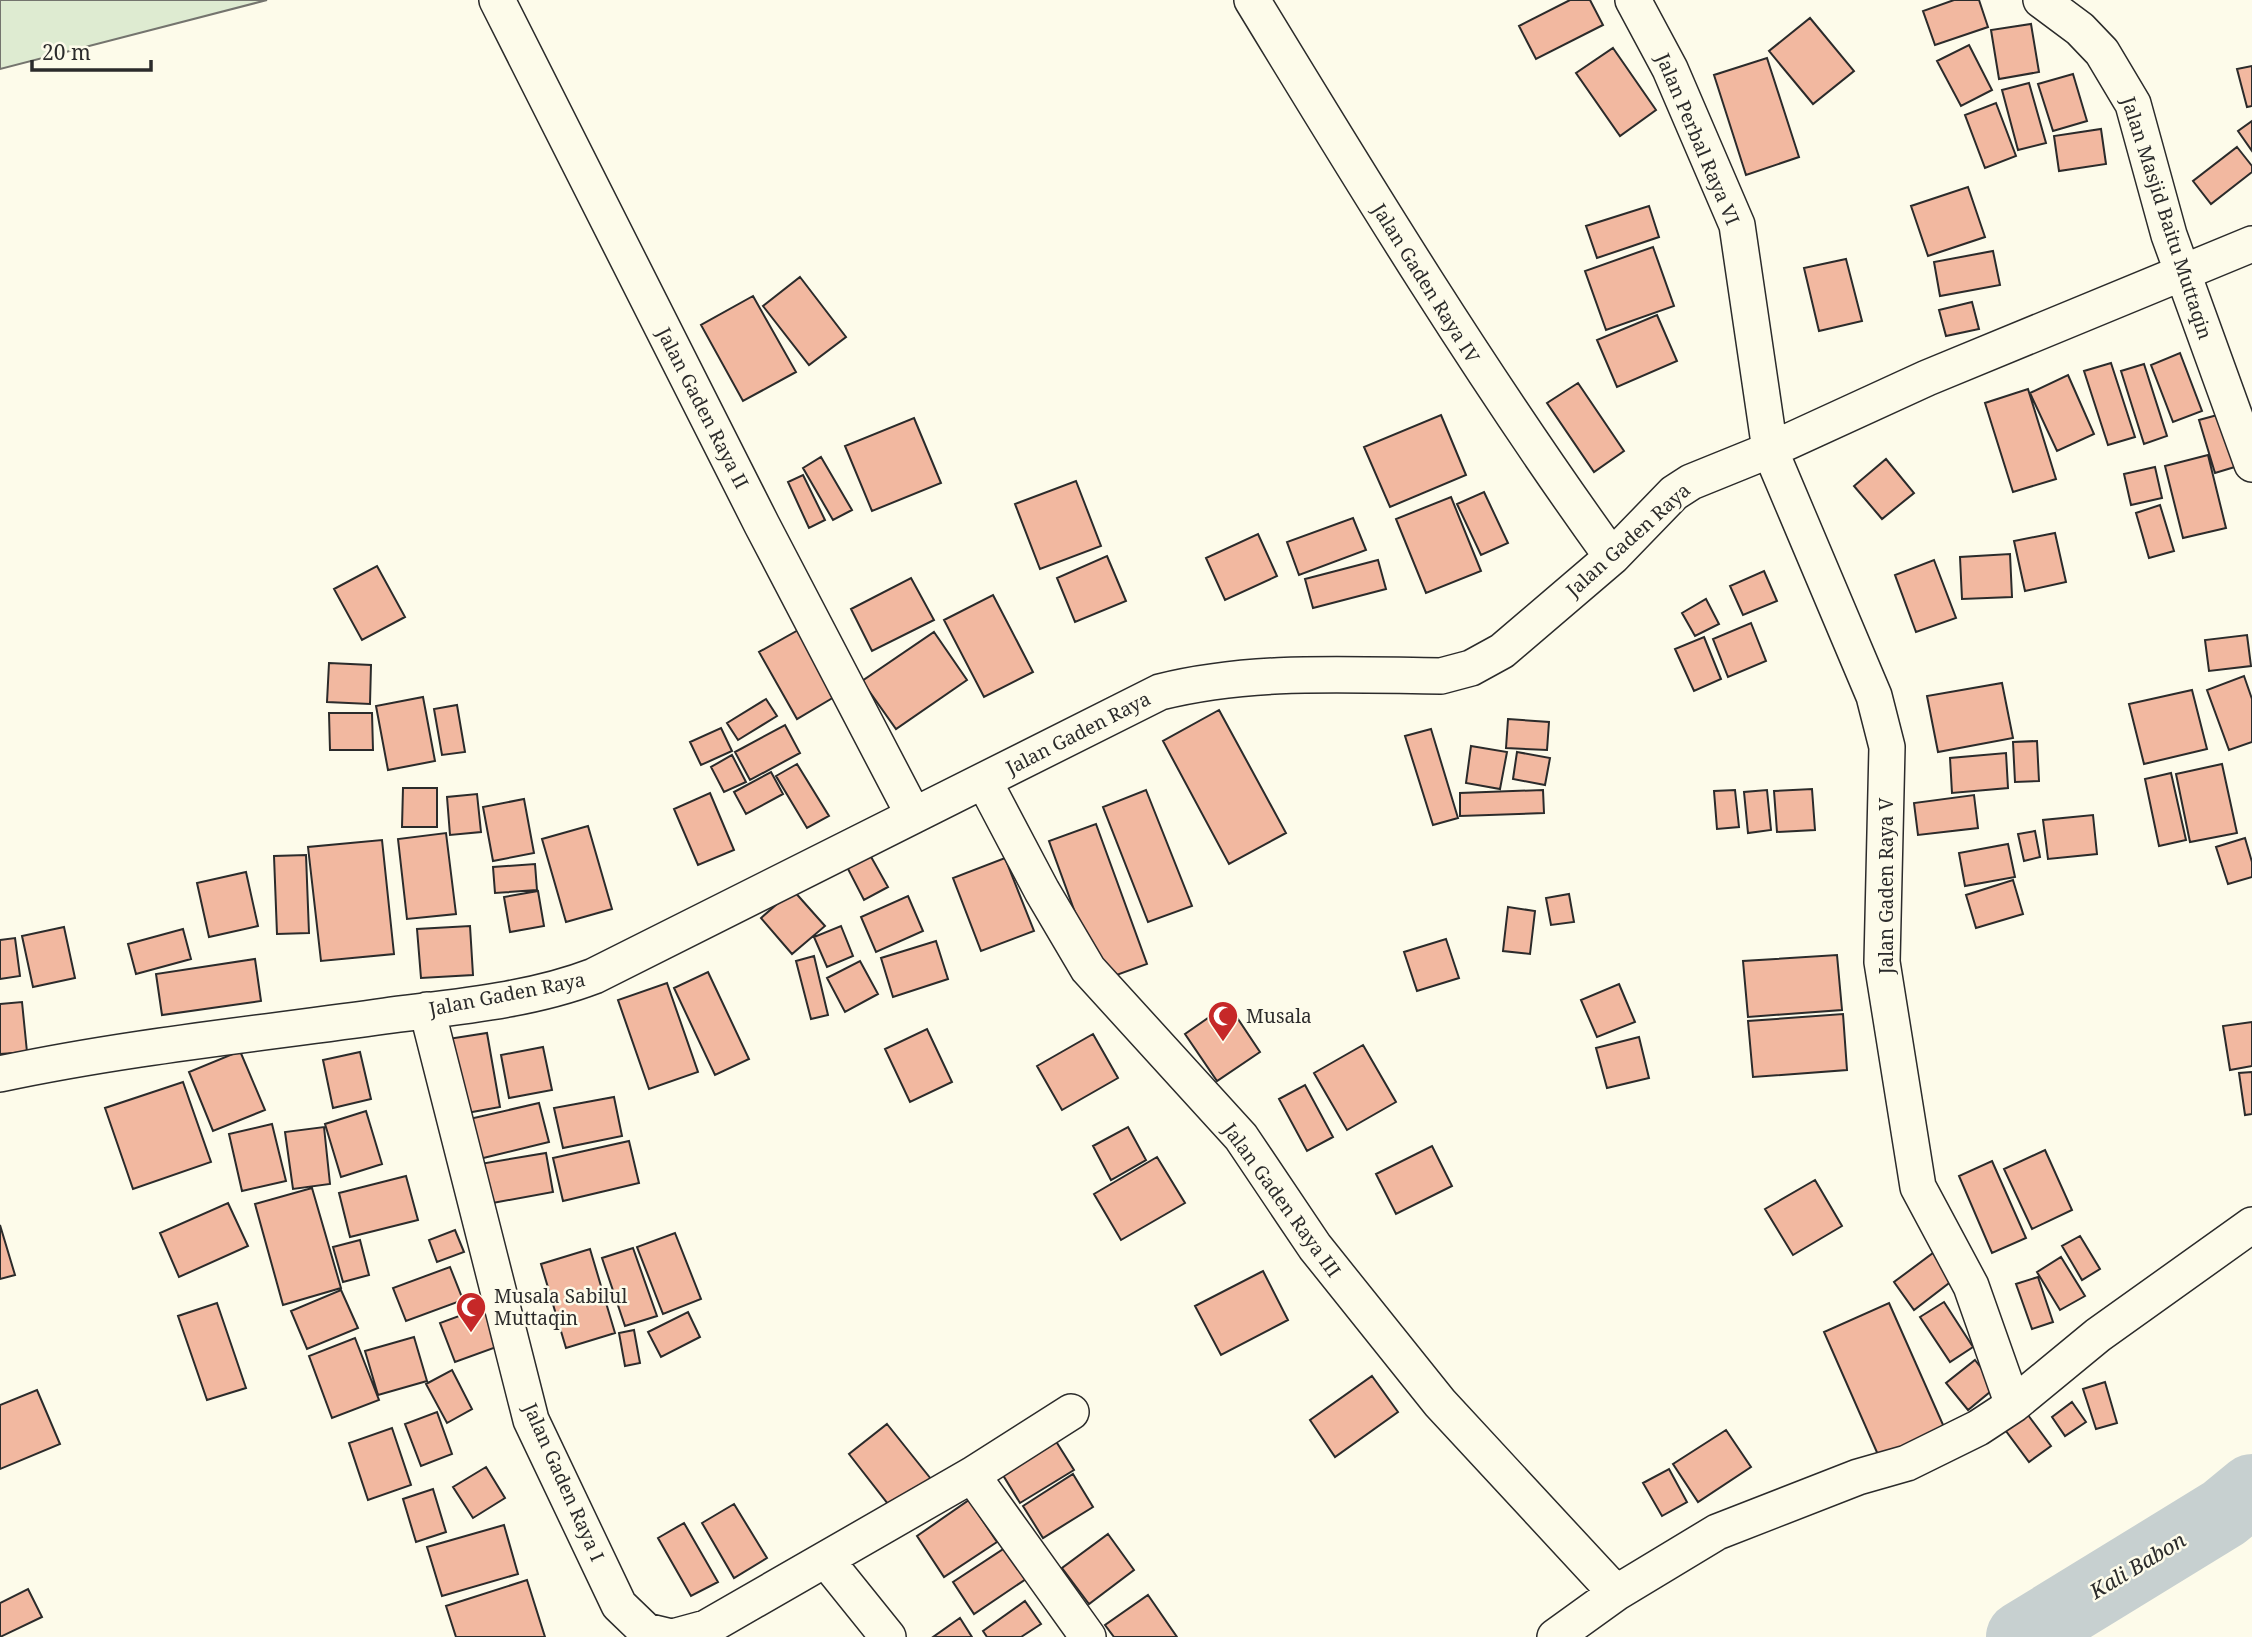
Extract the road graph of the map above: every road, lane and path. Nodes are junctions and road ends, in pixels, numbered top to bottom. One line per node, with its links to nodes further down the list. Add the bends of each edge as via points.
1 (496, 0): 11 (street, Jalan Gaden Raya II)
2 (1252, 0): 9 (street, Jalan Gaden Raya IV, via 1423,282 1525,437)
3 (1633, 0): 7 (street, Jalan Perbal Raya VI, via 1670,69 1737,225)
4 (2041, 0): 6 (street, Jalan Masjid Baitu Muttaqin, via 2102,52 2133,104)
5 (2252, 244): 6 (street, Jalan Gaden Raya)
6 (2181, 272): 7 (street, Jalan Gaden Raya, via 1927,378); 8 (street, Jalan Masjid Baitu Muttaqin)
7 (1770, 450): 9 (street, Jalan Gaden Raya, via 1701,477 1674,493); 15 (street, Jalan Gaden Raya V, via 1874,696 1887,747 1882,961 1917,1187 1971,1286)
8 (2252, 464)
9 (1612, 557): 10 (street, Jalan Gaden Raya, via 1502,650 1471,668 1441,676 1299,675 1196,683 1125,708)
10 (984, 781): 11 (street, Jalan Gaden Raya); 19 (street, Jalan Gaden Raya III, via 1087,969 1241,1137 1345,1286 1440,1403)
11 (913, 814): 12 (street, Jalan Gaden Raya, via 594,976 571,985)
12 (427, 1010): 13 (street, Jalan Gaden Raya, via 61,1061); 20 (street, Jalan Gaden Raya I, via 531,1420 619,1605 646,1631)
13 (0, 1074)
14 (2252, 1226): 15 (street, via 2098,1335)
15 (2013, 1405): 19 (street, via 1908,1463 1858,1477 1717,1532)
16 (1071, 1412): 17 (street, Jalan Gaden Raya I)
17 (972, 1475): 18 (street, Jalan Gaden Raya I); 22 (street)
18 (826, 1560): 20 (street, Jalan Gaden Raya I, via 706,1628); 21 (street)
19 (1616, 1593): 23 (street)
20 (672, 1637)
21 (888, 1637)
22 (1088, 1637)
23 (1555, 1637)

